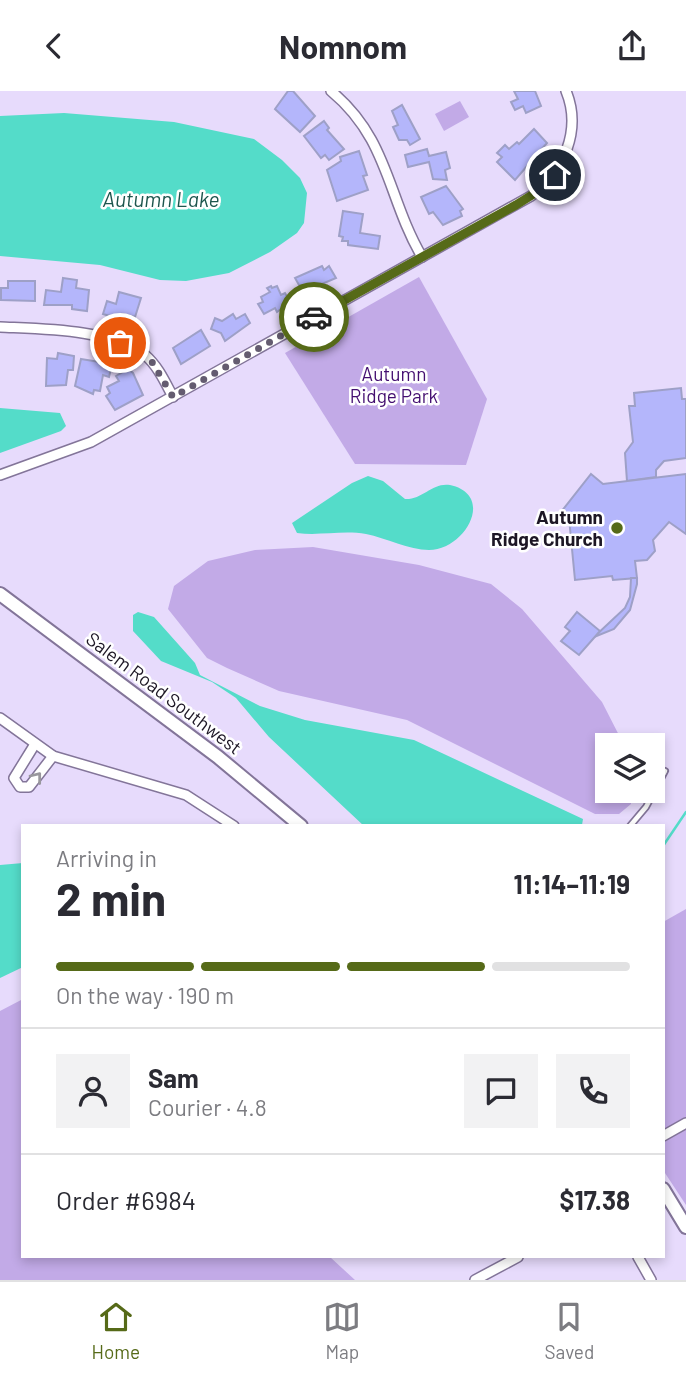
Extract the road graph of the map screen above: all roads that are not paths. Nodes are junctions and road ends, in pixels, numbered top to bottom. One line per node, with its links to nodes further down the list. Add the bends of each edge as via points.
1 (331, 91): 3 (street, via 374,140 401,216)
2 (566, 91): 3 (street, via 570,139 548,182)
3 (422, 257): 5 (street)
4 (0, 327): 5 (street, via 85,335 131,347 152,362)
5 (173, 397): 6 (street, via 75,450)
6 (0, 475)
7 (0, 594): 13 (main road, Salem Road Southwest, via 218,757)
8 (0, 718): 9 (street)
9 (35, 744): 10 (street); 10 (street, one-way to 10, via 13,778 20,787 29,787)
10 (53, 756): 12 (street, via 186,795)
11 (648, 803): 14 (lane)
12 (231, 824)
13 (299, 824)
14 (632, 824)
15 (686, 1123): 16 (street)
16 (665, 1135)
17 (665, 1192): 18 (main road)
18 (686, 1227)
19 (517, 1258): 21 (street)
20 (639, 1258): 22 (street)
21 (475, 1280)
22 (651, 1280)

